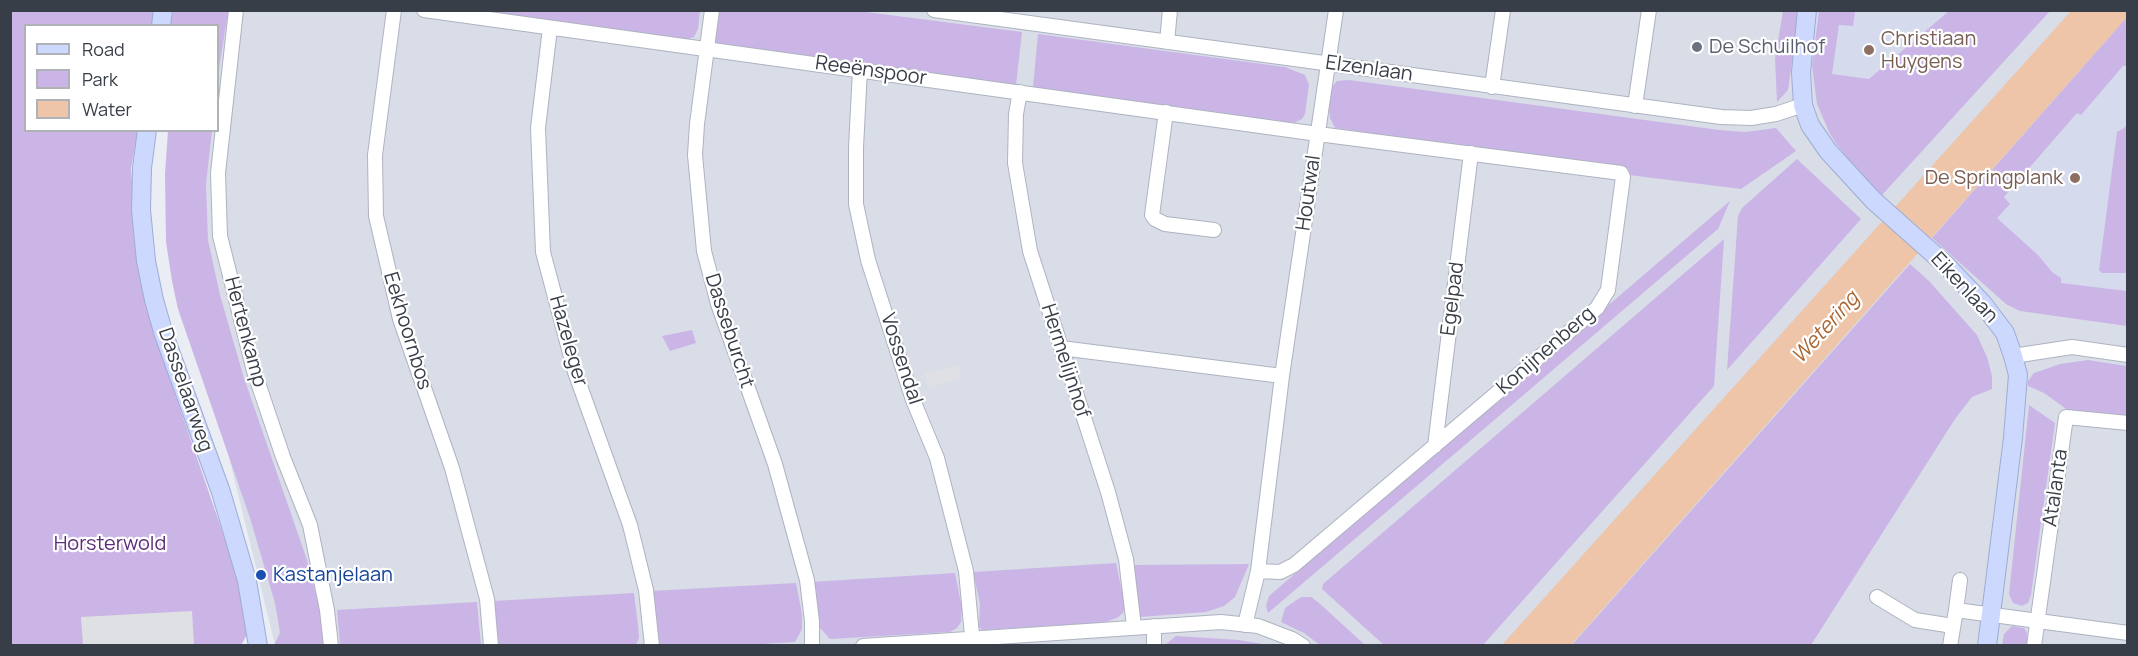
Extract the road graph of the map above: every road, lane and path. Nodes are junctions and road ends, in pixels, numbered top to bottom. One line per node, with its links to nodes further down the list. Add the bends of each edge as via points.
1 (236, 10): 45 (street, Hertenkamp, via 218,173 220,236 254,371 310,525)
2 (394, 10): 46 (street, Eekhoornbos, via 375,155 376,216 400,319 452,468 482,577)
3 (424, 10): 12 (street, Reeënspoor)
4 (712, 10): 14 (street, Dasseburcht)
5 (934, 10): 11 (street, Elzenlaan)
6 (1170, 10): 13 (street)
7 (1336, 10): 15 (street, Houtwal)
8 (1503, 10): 17 (street)
9 (1649, 10): 20 (street)
10 (1807, 10): 19 (street, Eikenlaan, via 1801,72)
11 (1024, 17): 13 (street, Elzenlaan)
12 (550, 28): 14 (street, Reeënspoor); 47 (street, Hazeleger, via 538,128 543,252 575,372 630,525 646,590)
13 (1167, 42): 15 (street, Elzenlaan)
14 (706, 50): 16 (street, Reeënspoor); 48 (street, Dasseburcht, via 696,155 704,251 718,304 781,485 807,580)
15 (1327, 63): 17 (street, Elzenlaan); 23 (street, Houtwal)
16 (860, 69): 18 (street, Reeënspoor); 43 (street, Vossendal, via 856,204 868,260 913,400 937,458 966,571)
17 (1492, 87): 20 (street, Elzenlaan)
18 (1020, 93): 21 (street, Reeënspoor); 26 (street, Hermelijnhof, via 1015,163 1030,251)
19 (1803, 105): 20 (street, Elzenlaan, via 1751,118); 28 (street, Eikenlaan, via 1810,125 1828,151 1873,200 1983,304 2005,333)
20 (1635, 106)
21 (1166, 112): 23 (street, Reeënspoor); 25 (street, via 1152,215 1165,224)
22 (147, 132): 44 (street, Dasselaarweg, via 141,210 154,300 221,492 247,580)
23 (1318, 134): 24 (street, Konijnenberg); 29 (street, Houtwal)
24 (1471, 153): 31 (street, Egelpad); 31 (street, Konijnenberg, via 1616,171 1623,177 1608,290 1597,308)
25 (1214, 230)
26 (1061, 348): 29 (street); 41 (street, Hermelijnhof, via 1126,560)
27 (2127, 355): 28 (street, via 2072,347)
28 (2013, 356): 36 (street, Eikenlaan, via 2018,375 2013,438)
29 (1282, 376): 32 (street, Houtwal)
30 (2127, 423): 37 (street, Atalanta, via 2066,417)
31 (1435, 446): 32 (street, Konijnenberg, via 1294,566 1280,572)
32 (1258, 571): 38 (street, Houtwal)
33 (1960, 580): 35 (street)
34 (1876, 597): 40 (street, via 1915,620)
35 (1956, 610): 36 (street); 40 (street)
36 (1990, 614): 37 (street); 53 (street, Eikenlaan)
37 (2037, 621): 42 (street); 54 (street, Atalanta)
38 (1245, 625): 39 (street, via 1221,622); 51 (street, via 1258,626)
39 (1154, 626): 41 (street); 50 (street)
40 (1953, 626): 52 (street)
41 (1134, 627): 43 (street)
42 (2127, 633)
43 (973, 642): 49 (street)
44 (258, 645)
45 (331, 645)
46 (490, 645)
47 (652, 645)
48 (812, 645)
49 (863, 645)
50 (1154, 645)
51 (1303, 645)
52 (1950, 645)
53 (1987, 645)
54 (2034, 645)

